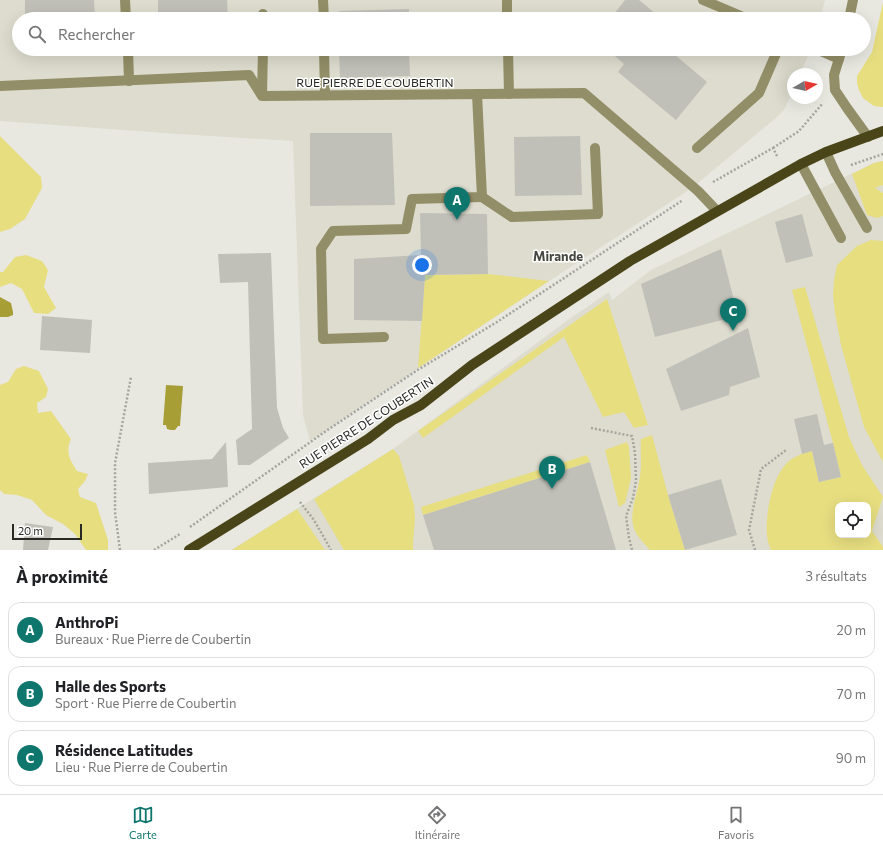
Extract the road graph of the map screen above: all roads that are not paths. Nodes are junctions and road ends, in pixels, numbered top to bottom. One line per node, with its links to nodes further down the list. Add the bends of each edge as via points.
1 (125, 0): 6 (street)
2 (324, 0): 7 (street)
3 (507, 0): 8 (street)
4 (703, 0): 9 (street)
5 (854, 0): 10 (street)
6 (126, 12)
7 (324, 12)
8 (507, 12)
9 (731, 12)
10 (851, 12)
11 (128, 56): 19 (street)
12 (263, 56): 24 (street)
13 (324, 56): 23 (street)
14 (508, 56): 22 (street)
15 (775, 56): 28 (street, via 759,93)
16 (832, 56): 18 (street)
17 (840, 56): 18 (street)
18 (839, 59): 26 (street, via 834,75 835,90)
19 (129, 81): 20 (street); 24 (street, via 249,75)
20 (0, 86)
21 (477, 94): 22 (street, RUE PIERRE DE COUBERTIN); 23 (street, RUE PIERRE DE COUBERTIN); 31 (street)
22 (509, 94): 32 (street, RUE PIERRE DE COUBERTIN, via 584,93 698,191)
23 (325, 95): 24 (street, RUE PIERRE DE COUBERTIN)
24 (262, 96)
25 (883, 131): 26 (main road, RUE PIERRE DE COUBERTIN)
26 (868, 137): 29 (main road, RUE PIERRE DE COUBERTIN)
27 (596, 148): 31 (street, via 598,214 512,217)
28 (697, 148)
29 (826, 152): 30 (main road, RUE PIERRE DE COUBERTIN); 33 (street)
30 (802, 164): 32 (main road, RUE PIERRE DE COUBERTIN); 34 (street)
31 (482, 197): 35 (street, via 412,199 406,229 333,231 321,249 323,338)
32 (717, 211): 36 (main road, RUE PIERRE DE COUBERTIN, via 630,261 472,365 421,405 393,420 368,439)
33 (867, 228)
34 (841, 238)
35 (384, 337)
36 (189, 550)

